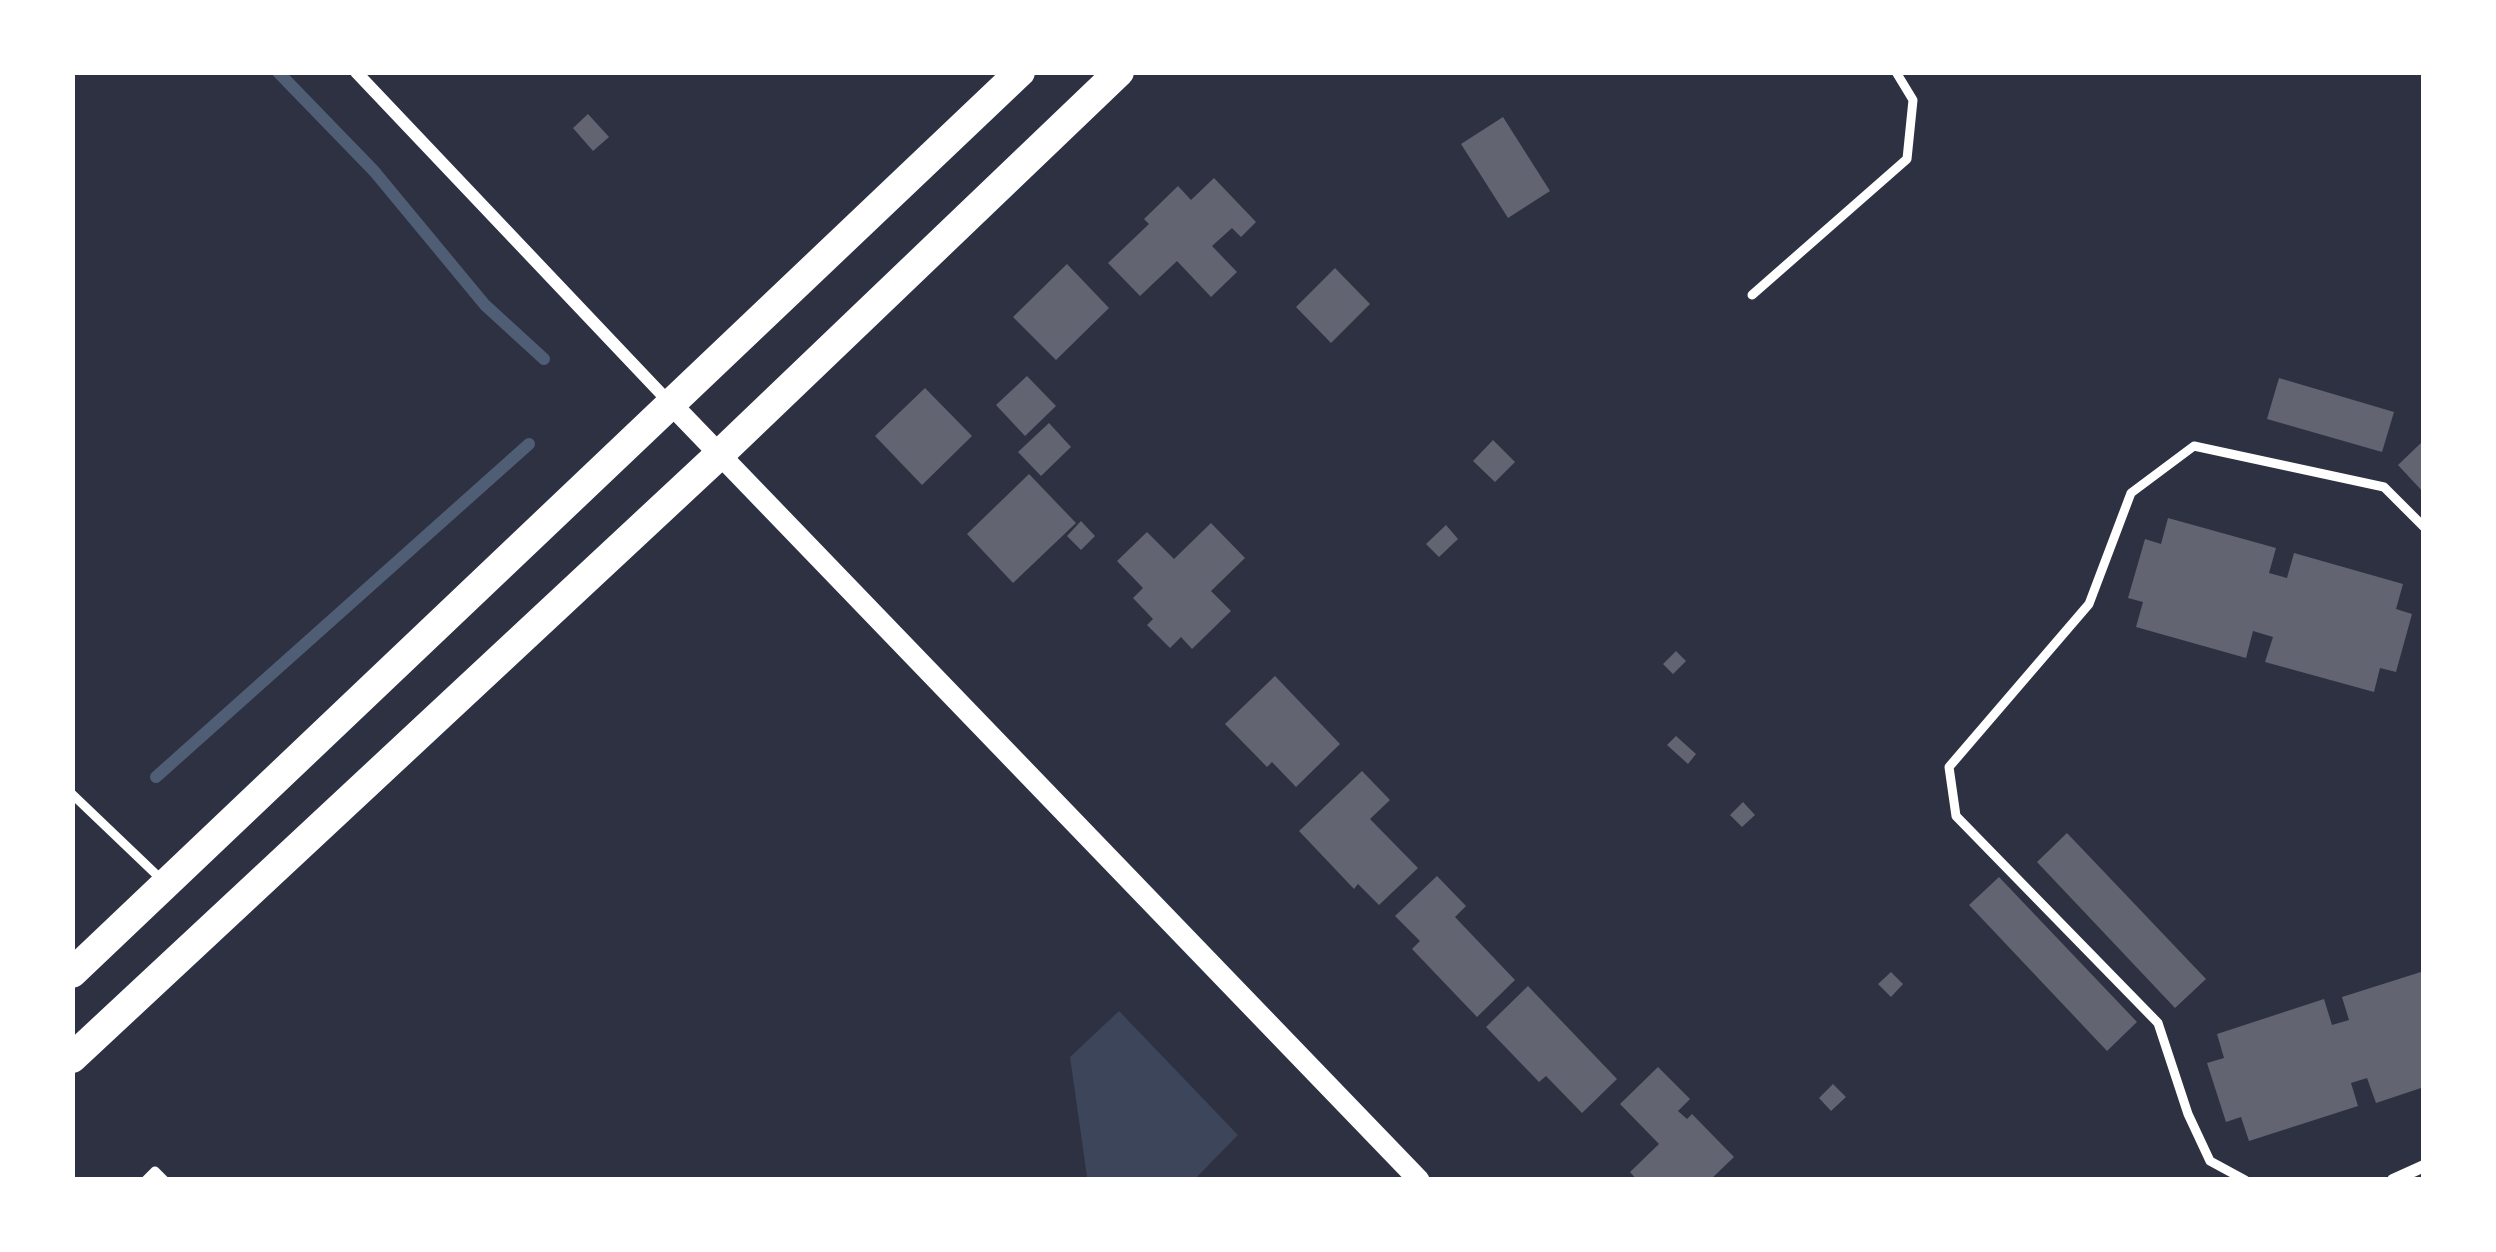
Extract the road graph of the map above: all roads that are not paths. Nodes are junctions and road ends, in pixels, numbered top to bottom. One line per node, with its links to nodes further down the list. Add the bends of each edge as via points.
1 (356, 72): 6 (street)
2 (1020, 72): 6 (main road)
3 (1119, 72): 7 (main road)
4 (1896, 72): 5 (lane, via 1913,100 1907,159)
5 (1752, 295)
6 (671, 404): 7 (street); 10 (main road)
7 (719, 454): 12 (main road); 16 (street)
8 (2424, 527): 17 (lane, via 2384,487 2194,446 2131,493 2089,604 1949,767 1956,815 2158,1023 2210,1161)
9 (72, 794): 10 (lane)
10 (165, 884): 11 (main road)
11 (72, 973)
12 (72, 1058)
13 (2424, 1166): 18 (street)
14 (146, 1180): 15 (lane, via 155,1171)
15 (164, 1180)
16 (1419, 1180)
17 (2245, 1180)
18 (2393, 1180)

